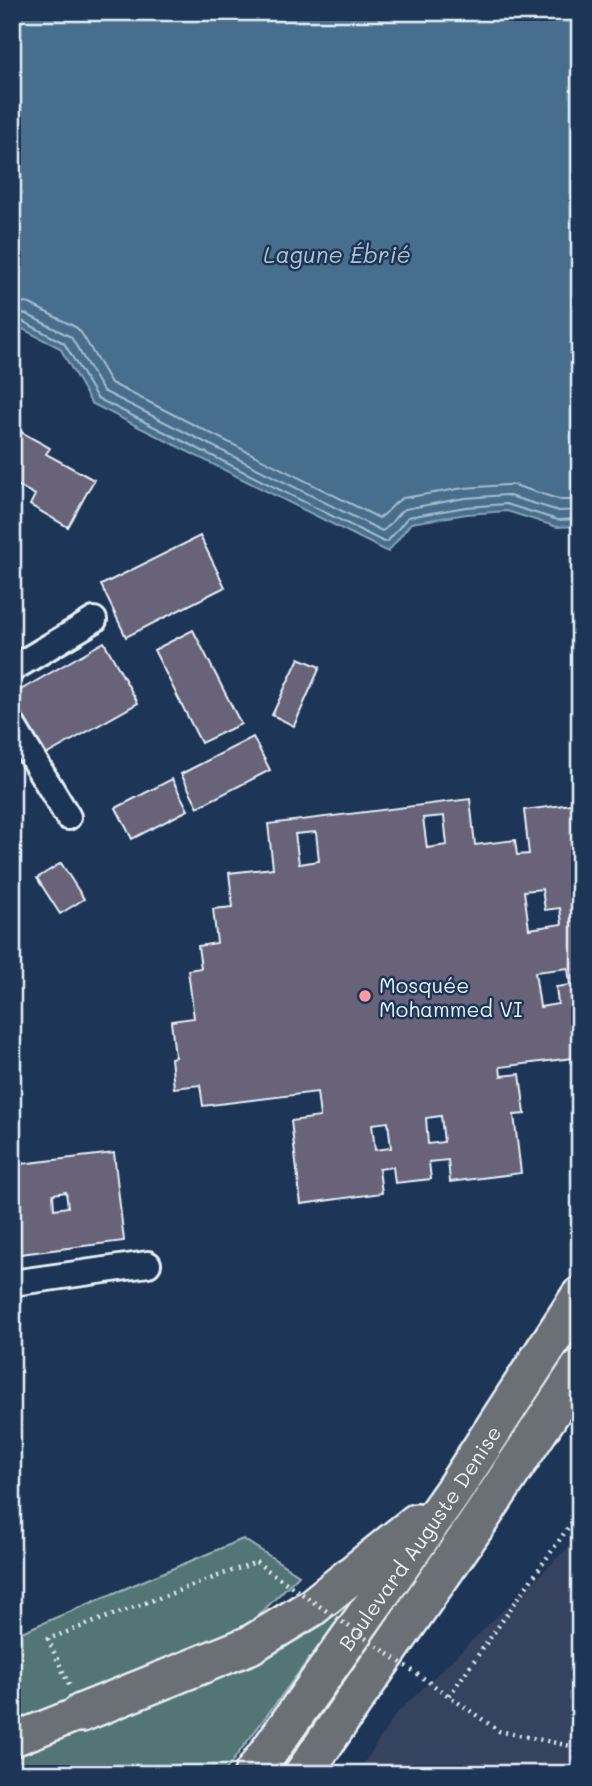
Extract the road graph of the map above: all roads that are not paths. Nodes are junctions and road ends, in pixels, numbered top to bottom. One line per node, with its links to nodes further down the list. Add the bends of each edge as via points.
1 (94, 620): 2 (lane)
2 (12, 669)
3 (12, 724): 4 (lane)
4 (68, 817)
5 (148, 1264): 6 (lane)
6 (12, 1283)
7 (580, 1296): 9 (highway, Boulevard Auguste Denise)
8 (580, 1368): 13 (highway, Boulevard Auguste Denise)
9 (452, 1493): 10 (highway, via 312,1608 250,1645); 12 (highway, Boulevard Auguste Denise)
10 (81, 1713): 11 (main road)
11 (12, 1740)
12 (253, 1774)
13 (303, 1774)

